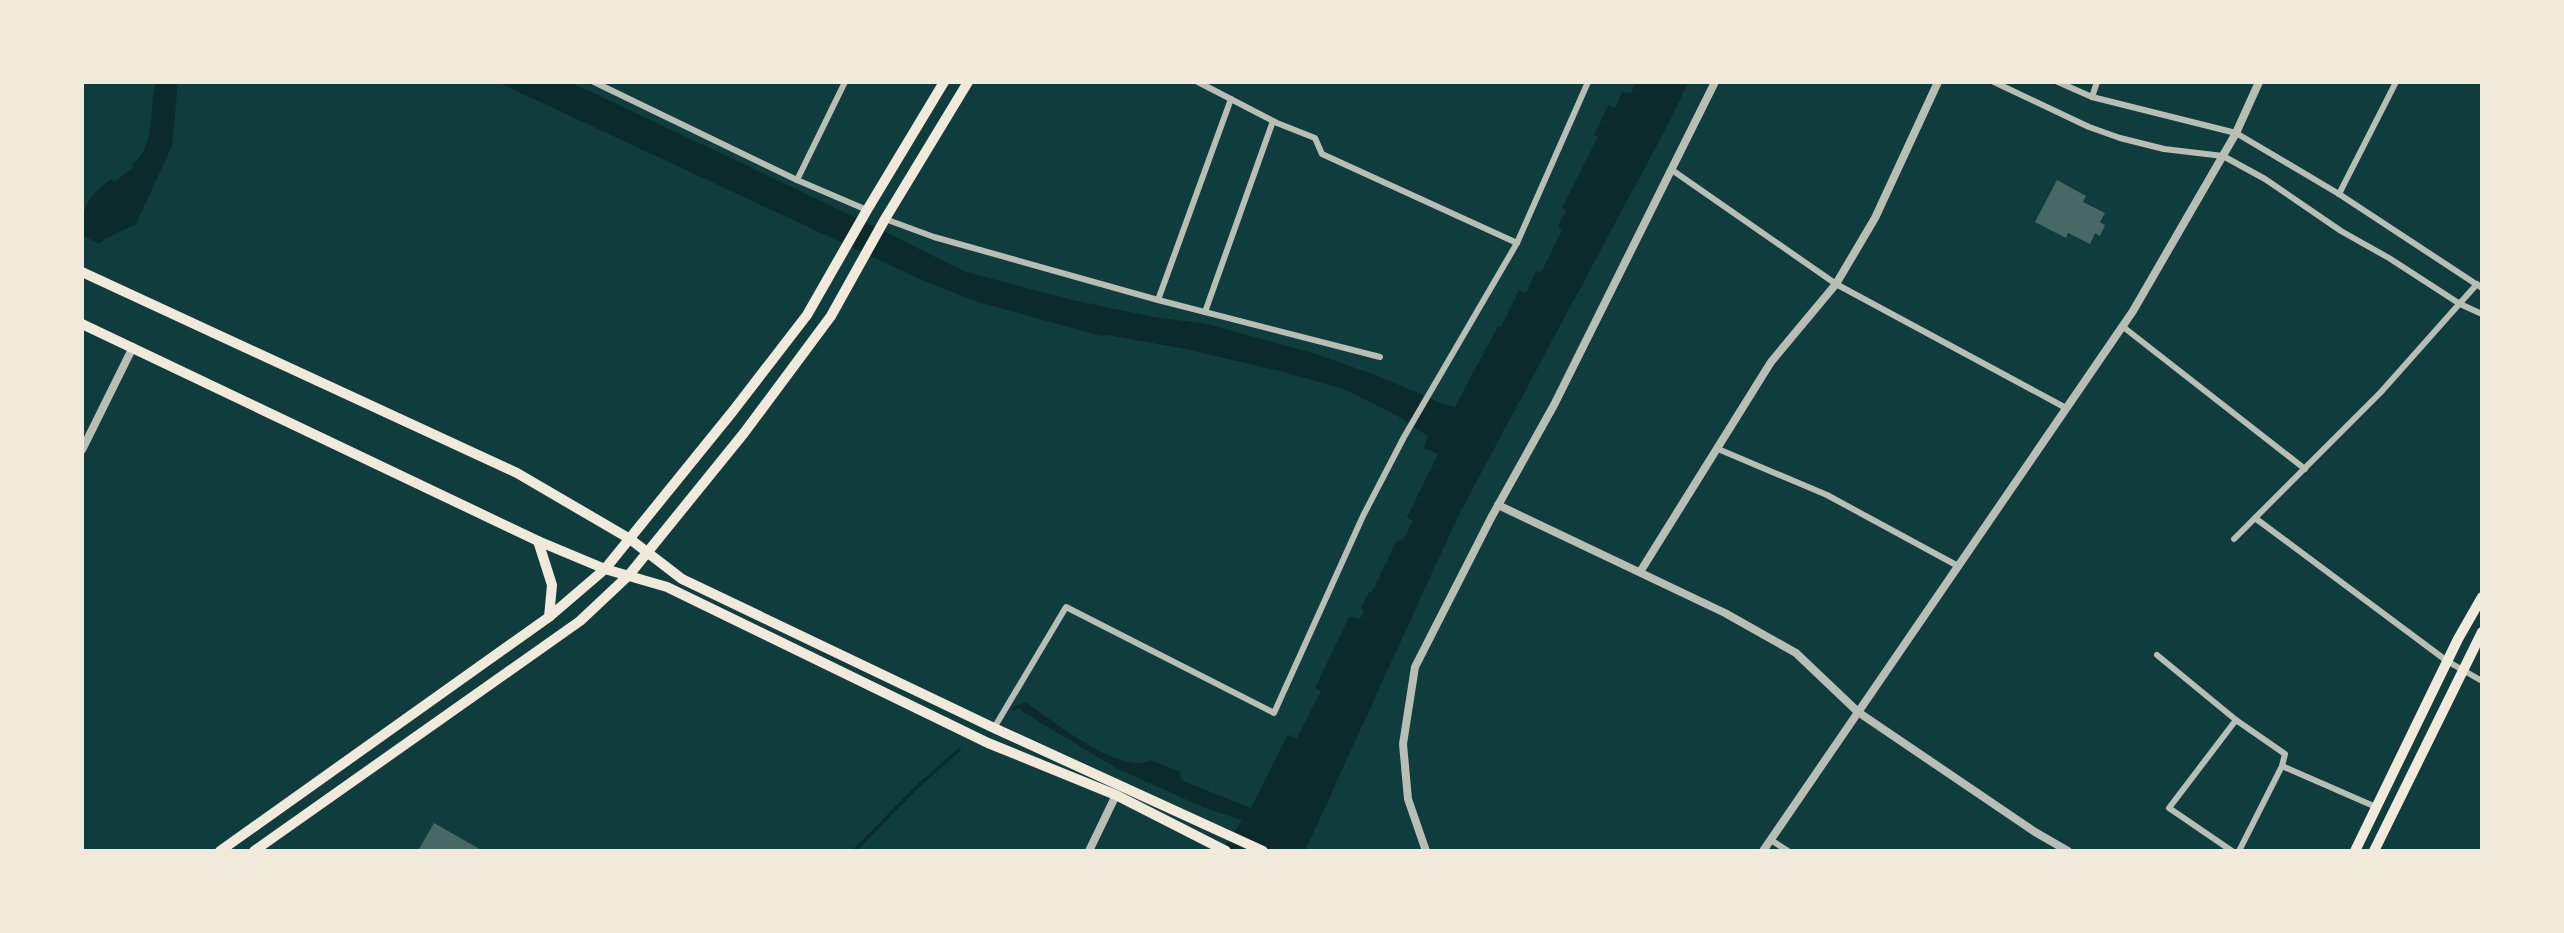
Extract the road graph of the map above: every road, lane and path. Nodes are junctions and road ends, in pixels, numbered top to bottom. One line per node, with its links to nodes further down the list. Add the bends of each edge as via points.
1 (594, 82): 20 (street)
2 (845, 82): 20 (street)
3 (944, 82): 22 (main road)
4 (968, 82): 23 (main road)
5 (1199, 82): 15 (street)
6 (1588, 82): 24 (street)
7 (1715, 82): 19 (street)
8 (1938, 82): 26 (street, via 1875,218)
9 (1994, 82): 18 (street, via 2120,138)
10 (2058, 82): 14 (street)
11 (2097, 82): 14 (street)
12 (2259, 82): 17 (street)
13 (2396, 82): 21 (street)
14 (2092, 97): 17 (street)
15 (1231, 99): 16 (street); 28 (street)
16 (1273, 121): 24 (street, via 1315,138 1322,154); 30 (street)
17 (2236, 133): 18 (street); 21 (street)
18 (2223, 156): 29 (street); 33 (street)
19 (1672, 170): 26 (street); 40 (street, via 1555,405)
20 (797, 180): 22 (street)
21 (2339, 194): 27 (street)
22 (864, 214): 42 (main road, via 807,315)
23 (883, 223): 28 (street); 45 (main road, via 831,316)
24 (1517, 243): 59 (street, via 1363,516 1273,713 1066,607)
25 (82, 272): 42 (main road, via 517,473)
26 (1836, 284): 36 (street); 37 (street, via 1771,362)
27 (2479, 286): 29 (street)
28 (1158, 300): 30 (street)
29 (2460, 304): 31 (street); 39 (street)
30 (1205, 312): 35 (street)
31 (2482, 314)
32 (82, 324): 34 (main road)
33 (2122, 326): 36 (street); 39 (street)
34 (132, 347): 38 (street); 44 (main road)
35 (1380, 357)
36 (2066, 408): 46 (street)
37 (1718, 449): 46 (street, via 1826,495); 48 (street)
38 (82, 450)
39 (2305, 469): 41 (street)
40 (1498, 505): 48 (street); 69 (street, via 1415,667 1403,744 1408,799)
41 (2255, 518): 43 (street); 54 (street)
42 (630, 539): 45 (main road); 47 (main road)
43 (2234, 539)
44 (538, 541): 47 (main road); 51 (main road, via 552,585)
45 (647, 553): 49 (main road); 59 (main road, via 682,579)
46 (1958, 566): 57 (street)
47 (606, 569): 49 (main road); 51 (main road)
48 (1640, 572): 57 (street, via 1725,612 1796,653)
49 (629, 575): 61 (main road, via 667,587 988,743); 65 (main road, via 580,621)
50 (2482, 597): 54 (main road)
51 (549, 617): 64 (main road)
52 (2482, 632): 55 (main road)
53 (2157, 655): 58 (street)
54 (2447, 661): 55 (street); 62 (main road)
55 (2462, 670): 56 (street); 76 (main road)
56 (2482, 681)
57 (1858, 712): 63 (street); 72 (street)
58 (2236, 720): 60 (street, via 2285,754); 73 (street, via 2169,808)
59 (994, 728): 68 (main road)
60 (2282, 766): 62 (street); 74 (street)
61 (1116, 795): 66 (street); 67 (main road)
62 (2376, 807): 75 (main road)
63 (1771, 840): 70 (street); 71 (street)
64 (220, 851)
65 (254, 851)
66 (1089, 851)
67 (1226, 851)
68 (1263, 851)
69 (1426, 851)
70 (1763, 851)
71 (1788, 851)
72 (2068, 851)
73 (2232, 851)
74 (2239, 851)
75 (2355, 851)
76 (2374, 851)

